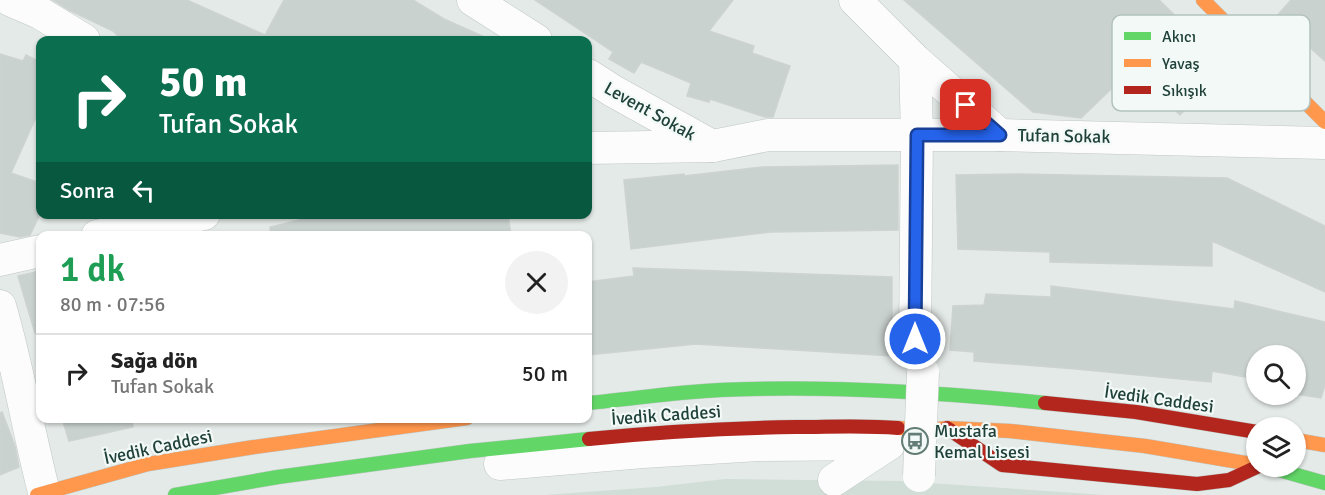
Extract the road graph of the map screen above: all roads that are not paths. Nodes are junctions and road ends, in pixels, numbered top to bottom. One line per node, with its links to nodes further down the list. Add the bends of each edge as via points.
1 (10, 0): 6 (street)
2 (473, 0): 7 (street)
3 (855, 0): 8 (street)
4 (1203, 0): 5 (main road)
5 (1218, 15)
6 (77, 36)
7 (530, 36)
8 (915, 60): 12 (street); 13 (street)
9 (592, 78): 15 (street, Levent Sokak)
10 (1310, 107): 11 (main road)
11 (1325, 122)
12 (917, 135): 13 (street, Tufan Sokak); 15 (street, Tufan Sokak, via 768,135); 22 (street)
13 (1000, 135): 14 (street, Tufan Sokak)
14 (1325, 143)
15 (713, 146): 16 (street, Tufan Sokak)
16 (592, 148)
17 (180, 219): 18 (street)
18 (121, 231)
19 (36, 252): 20 (street)
20 (0, 260)
21 (0, 306): 36 (street)
22 (915, 339)
23 (923, 372): 32 (street, bridge)
24 (592, 403): 27 (main road, İvedik Caddesi, via 718,390 913,392 1136,412)
25 (430, 423): 36 (main road, İvedik Caddesi, via 148,464)
26 (947, 428): 30 (main road, İvedik Caddesi, via 1145,446); 31 (main road, İvedik Caddesi, via 1002,465 1197,484 1221,483); 37 (main road, İvedik Caddesi, via 871,426 658,432 312,472)
27 (1246, 430)
28 (1306, 442): 29 (main road)
29 (1325, 445)
30 (1246, 464)
31 (1246, 473)
32 (919, 476)
33 (1304, 477): 35 (main road)
34 (834, 480): 38 (street, via 889,444 759,445 494,464)
35 (1325, 483)
36 (40, 494)
37 (175, 495)
38 (262, 495)

